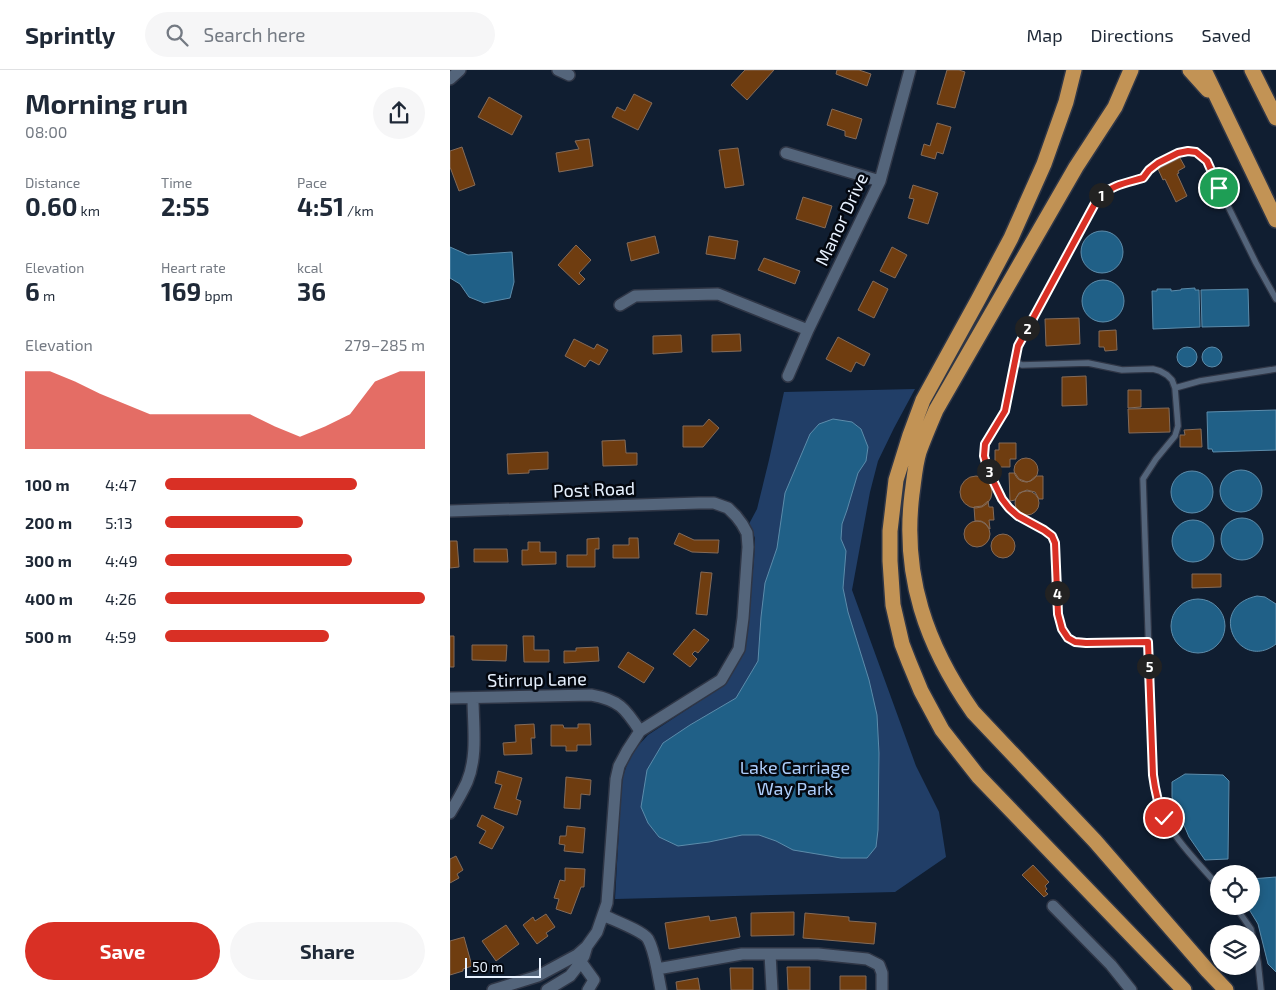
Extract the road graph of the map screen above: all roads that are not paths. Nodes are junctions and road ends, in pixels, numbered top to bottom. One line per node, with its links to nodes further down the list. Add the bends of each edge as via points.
1 (460, 70): 10 (street)
2 (558, 70): 9 (street)
3 (910, 70): 14 (street, Manor Drive)
4 (1074, 70): 45 (highway, via 1044,164 1011,238 923,400 910,435 896,480 890,531 893,605 908,662 942,730 978,776)
5 (1131, 70): 46 (highway, via 1115,108 1076,167 936,410 919,453 914,483 909,528 911,563 920,606 932,640 942,663 973,712 1095,841)
6 (1190, 70): 11 (highway)
7 (1204, 70): 11 (highway)
8 (1252, 70): 12 (highway)
9 (569, 75)
10 (450, 79)
11 (1220, 102): 15 (highway)
12 (1276, 118)
13 (786, 153): 14 (street)
14 (880, 181): 18 (street, Manor Drive)
15 (1276, 220)
16 (1276, 300): 19 (lane, via 1207,161 1196,152 1178,153 1158,163 1143,178 1120,184 1099,196 1018,346)
17 (620, 305): 18 (street, via 635,296 718,294)
18 (808, 330): 21 (street, Manor Drive)
19 (1014, 362): 22 (lane, via 1022,365 1088,364 1122,370 1152,369 1167,375); 24 (lane, via 1005,411 985,444 984,456 1009,508 1052,536 1062,629 1075,642)
20 (1276, 369): 22 (lane)
21 (788, 376)
22 (1175, 388): 24 (lane, via 1178,426 1175,436 1143,479)
23 (450, 511): 27 (street, Post Road, via 699,502 728,508 736,516 747,533 748,547 739,649 721,680)
24 (1148, 642): 29 (lane, via 1153,775 1158,804 1177,838)
25 (450, 698): 26 (street, Stirrup Lane)
26 (473, 698): 27 (street, Stirrup Lane, via 591,695 620,705); 28 (street, via 472,765 468,781)
27 (640, 732): 31 (street, via 627,751 616,778 607,903)
28 (450, 813)
29 (1210, 876)
30 (1053, 906): 44 (street)
31 (603, 915): 33 (street); 36 (street, via 647,937)
32 (1241, 915): 47 (lane, via 1250,929)
33 (587, 946): 35 (street); 37 (street, via 538,976)
34 (770, 954): 36 (street, via 742,954); 42 (street); 43 (street, via 867,959 879,965)
35 (580, 962): 39 (street, via 570,976); 40 (street, via 594,980)
36 (657, 969): 41 (street)
37 (506, 988): 38 (street)
38 (493, 990)
39 (547, 990)
40 (588, 990)
41 (660, 990)
42 (772, 990)
43 (882, 990)
44 (1131, 990)
45 (1184, 990)
46 (1226, 990)
47 (1260, 990)

